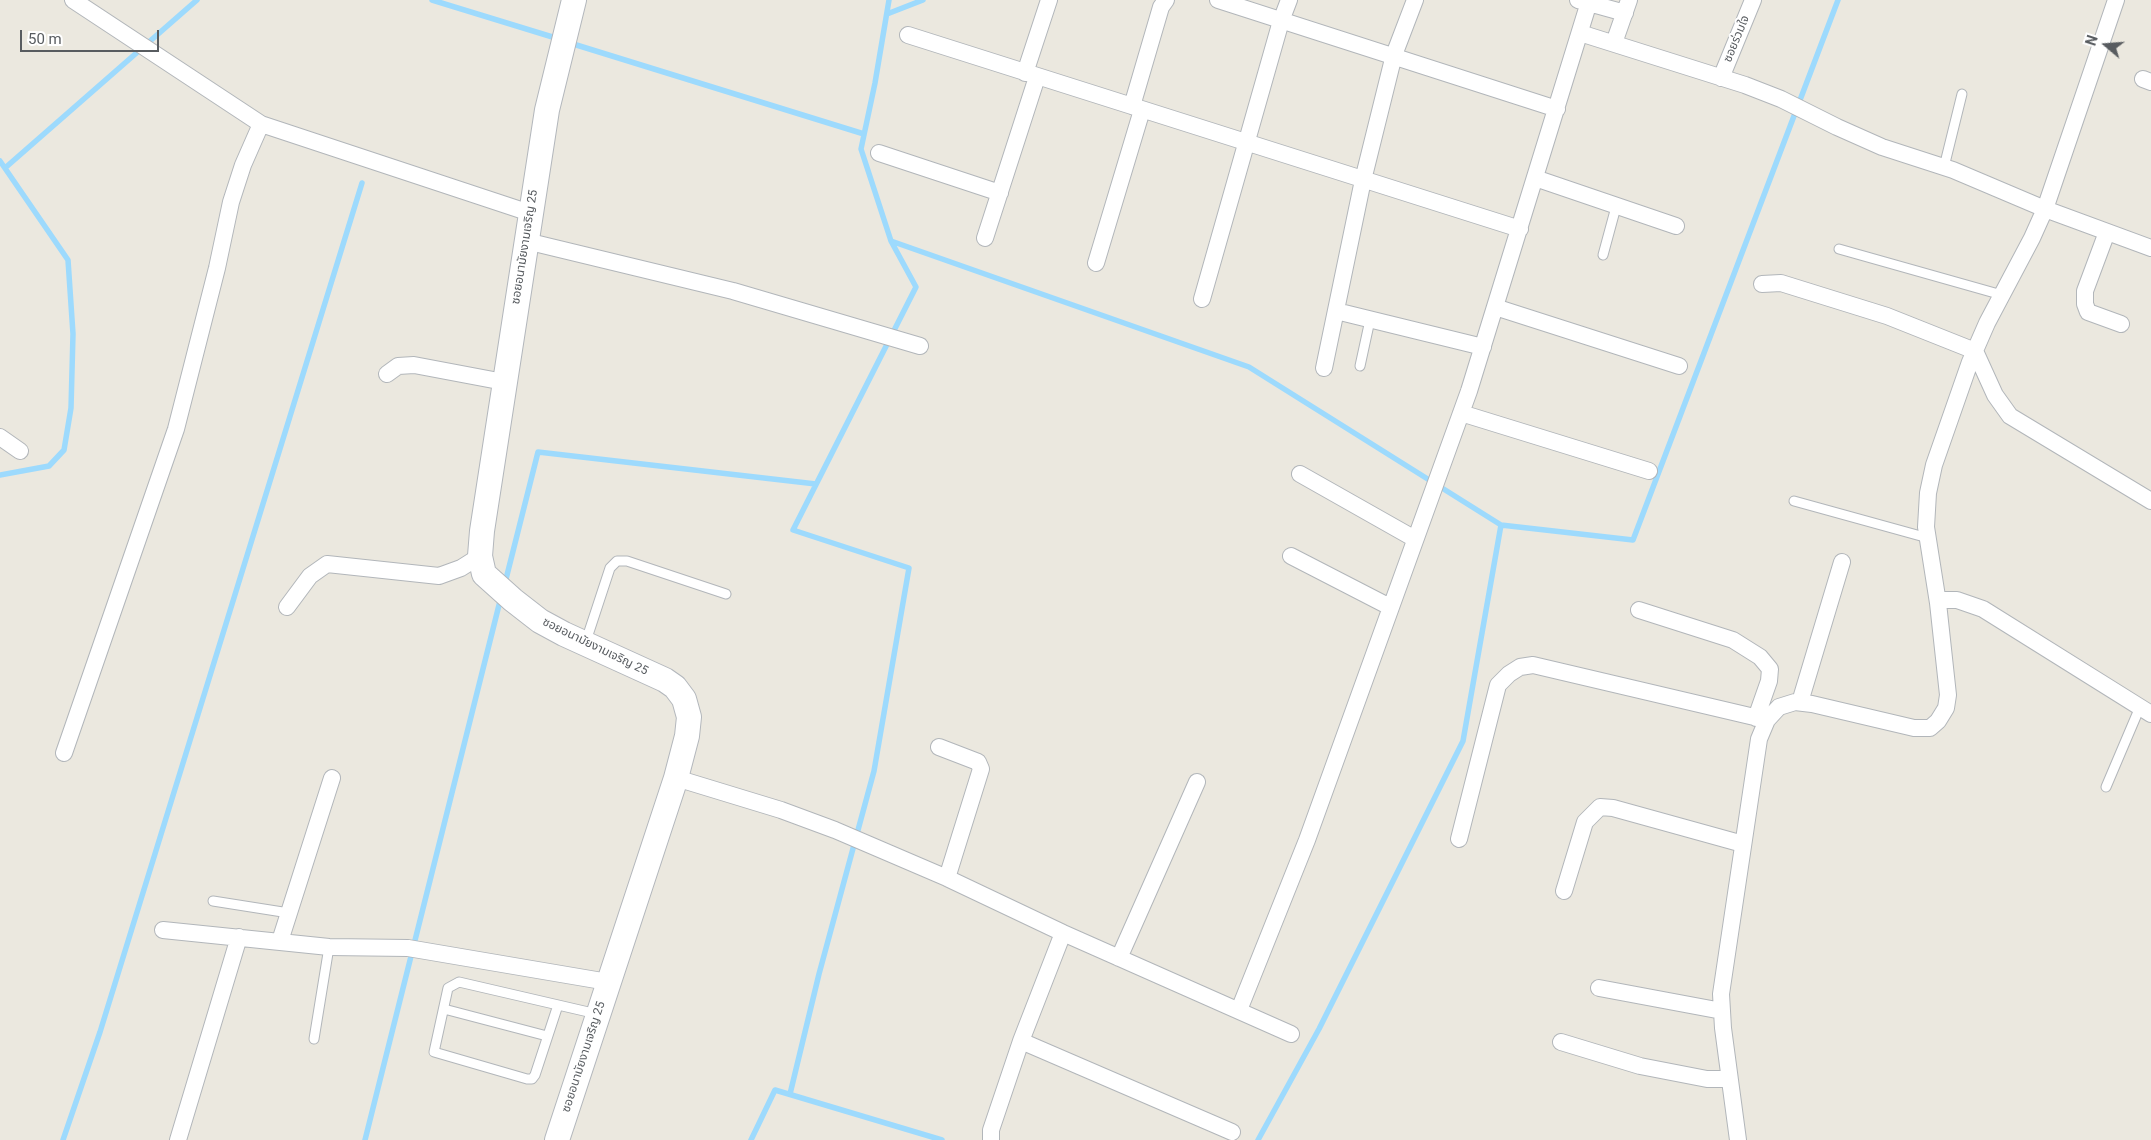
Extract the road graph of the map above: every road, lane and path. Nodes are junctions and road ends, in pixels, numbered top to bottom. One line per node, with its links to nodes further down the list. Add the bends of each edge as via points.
1 (74, 0): 22 (street)
2 (574, 0): 31 (street, ซอยอนามัยงามเจริญ 25, via 547,110)
3 (1049, 0): 17 (street)
4 (1166, 0): 20 (street, via 1161,7)
5 (1218, 0): 12 (street)
6 (1289, 0): 12 (street)
7 (1415, 0): 16 (street)
8 (1753, 0): 18 (street, ซอยร่วมใจ)
9 (2116, 0): 30 (street)
10 (1584, 1): 11 (street); 13 (street)
11 (1627, 6): 15 (street)
12 (1281, 21): 16 (street); 23 (street)
13 (1580, 33): 15 (street); 21 (street)
14 (908, 35): 17 (street)
15 (1614, 43): 18 (street)
16 (1394, 55): 21 (street); 27 (street)
17 (1031, 75): 20 (street); 28 (street)
18 (1721, 78): 25 (street, via 1782,99 1882,147)
19 (1962, 94): 25 (lane)
20 (1137, 108): 23 (street); 40 (street)
21 (1557, 108): 26 (street)
22 (262, 124): 31 (street); 78 (street, via 243,165 231,202 176,429)
23 (1247, 143): 27 (street); 43 (street)
24 (879, 153): 28 (street)
25 (1944, 167): 30 (street)
26 (1535, 178): 29 (street); 33 (street)
27 (1363, 180): 33 (street); 45 (street)
28 (1000, 193): 35 (street)
29 (1616, 207): 32 (street); 39 (lane)
30 (2045, 209): 34 (street); 42 (street)
31 (530, 212): 36 (street, ซอยอนามัยงามเจริญ 25)
32 (1676, 226)
33 (1520, 229): 44 (street)
34 (2107, 232): 37 (street); 47 (street, via 2084,291 2085,304 2088,312)
35 (985, 238)
36 (526, 241): 48 (street, via 733,291); 55 (street, ซอยอนามัยงามเจริญ 25)
37 (2151, 248)
38 (1839, 249): 42 (lane)
39 (1603, 255)
40 (1096, 263)
41 (1762, 284): 50 (street, via 1781,283 1887,316)
42 (2002, 295): 50 (street)
43 (1202, 299)
44 (1495, 307): 49 (street); 52 (street)
45 (1336, 311): 46 (street); 53 (street)
46 (1370, 320): 49 (street); 51 (lane)
47 (2121, 324)
48 (920, 346)
49 (1483, 347): 56 (street)
50 (1975, 351): 61 (street, via 1995,395 2010,416); 63 (street, via 1938,452 1928,493)
51 (1360, 366)
52 (1678, 366)
53 (1324, 368)
54 (387, 374): 55 (street, via 398,366 414,365)
55 (504, 382): 65 (street, ซอยอนามัยงามเจริญ 25)
56 (1461, 413): 59 (street); 64 (street)
57 (0, 437): 58 (street)
58 (20, 451)
59 (1649, 471)
60 (1300, 474): 64 (street)
61 (2151, 500)
62 (1794, 501): 63 (lane)
63 (1928, 538): 69 (street)
64 (1415, 539): 71 (street)
65 (480, 556): 70 (street, via 462,568 438,576 327,564 310,576); 73 (street, ซอยอนามัยงามเจริญ 25, via 484,574 513,600 540,621)
66 (1291, 556): 71 (street)
67 (1842, 562): 74 (street)
68 (726, 594): 73 (lane, via 626,561 617,562 610,568)
69 (1938, 602): 74 (street, via 1948,695 1946,708 1930,728 1914,728); 75 (street, via 1957,600 1983,609)
70 (287, 607)
71 (1390, 607): 99 (street, via 1306,840)
72 (1639, 610): 76 (street, via 1733,640 1760,657 1770,669)
73 (585, 644): 80 (street, ซอยอนามัยงามเจริญ 25, via 665,680 684,699 688,717 687,736)
74 (1800, 702): 76 (street, via 1779,706)
75 (2145, 710): 82 (lane)
76 (1762, 719): 83 (street, via 1533,665 1520,667 1498,685); 84 (street)
77 (939, 747): 85 (street, via 978,762 981,769)
78 (64, 753)
79 (332, 778): 88 (street)
80 (676, 778): 85 (street, via 781,810); 95 (street, ซอยอนามัยงามเจริญ 25)
81 (1197, 782): 94 (street)
82 (2106, 787)
83 (1459, 839)
84 (1743, 844): 86 (street, via 1600,807 1585,822); 100 (street, via 1724,966)
85 (947, 878): 90 (street)
86 (1564, 891)
87 (213, 902): 88 (lane)
88 (289, 913): 92 (street)
89 (163, 930): 91 (street)
90 (1063, 933): 94 (street); 105 (street)
91 (238, 937): 92 (street); 109 (street)
92 (280, 941): 93 (street)
93 (329, 947): 95 (street, via 408,948); 104 (lane)
94 (1120, 958): 99 (street)
95 (608, 982): 101 (street, ซอยอนามัยงามเจริญ 25)
96 (1599, 988): 100 (street)
97 (558, 1005): 98 (lane, via 459,982 448,988); 101 (lane); 103 (lane)
98 (444, 1009): 103 (lane); 103 (lane, via 434,1052 527,1079 535,1074)
99 (1239, 1010): 102 (street)
100 (1722, 1011): 107 (street)
101 (597, 1014): 110 (street, ซอยอนามัยงามเจริญ 25)
102 (1291, 1034)
103 (547, 1036)
104 (314, 1039)
105 (1021, 1041): 108 (street); 111 (street, via 991,1130)
106 (1560, 1042): 107 (street, via 1640,1066 1707,1079)
107 (1729, 1079): 112 (street)
108 (1232, 1132)
109 (178, 1140)
110 (557, 1140)
111 (991, 1140)
112 (1738, 1140)

